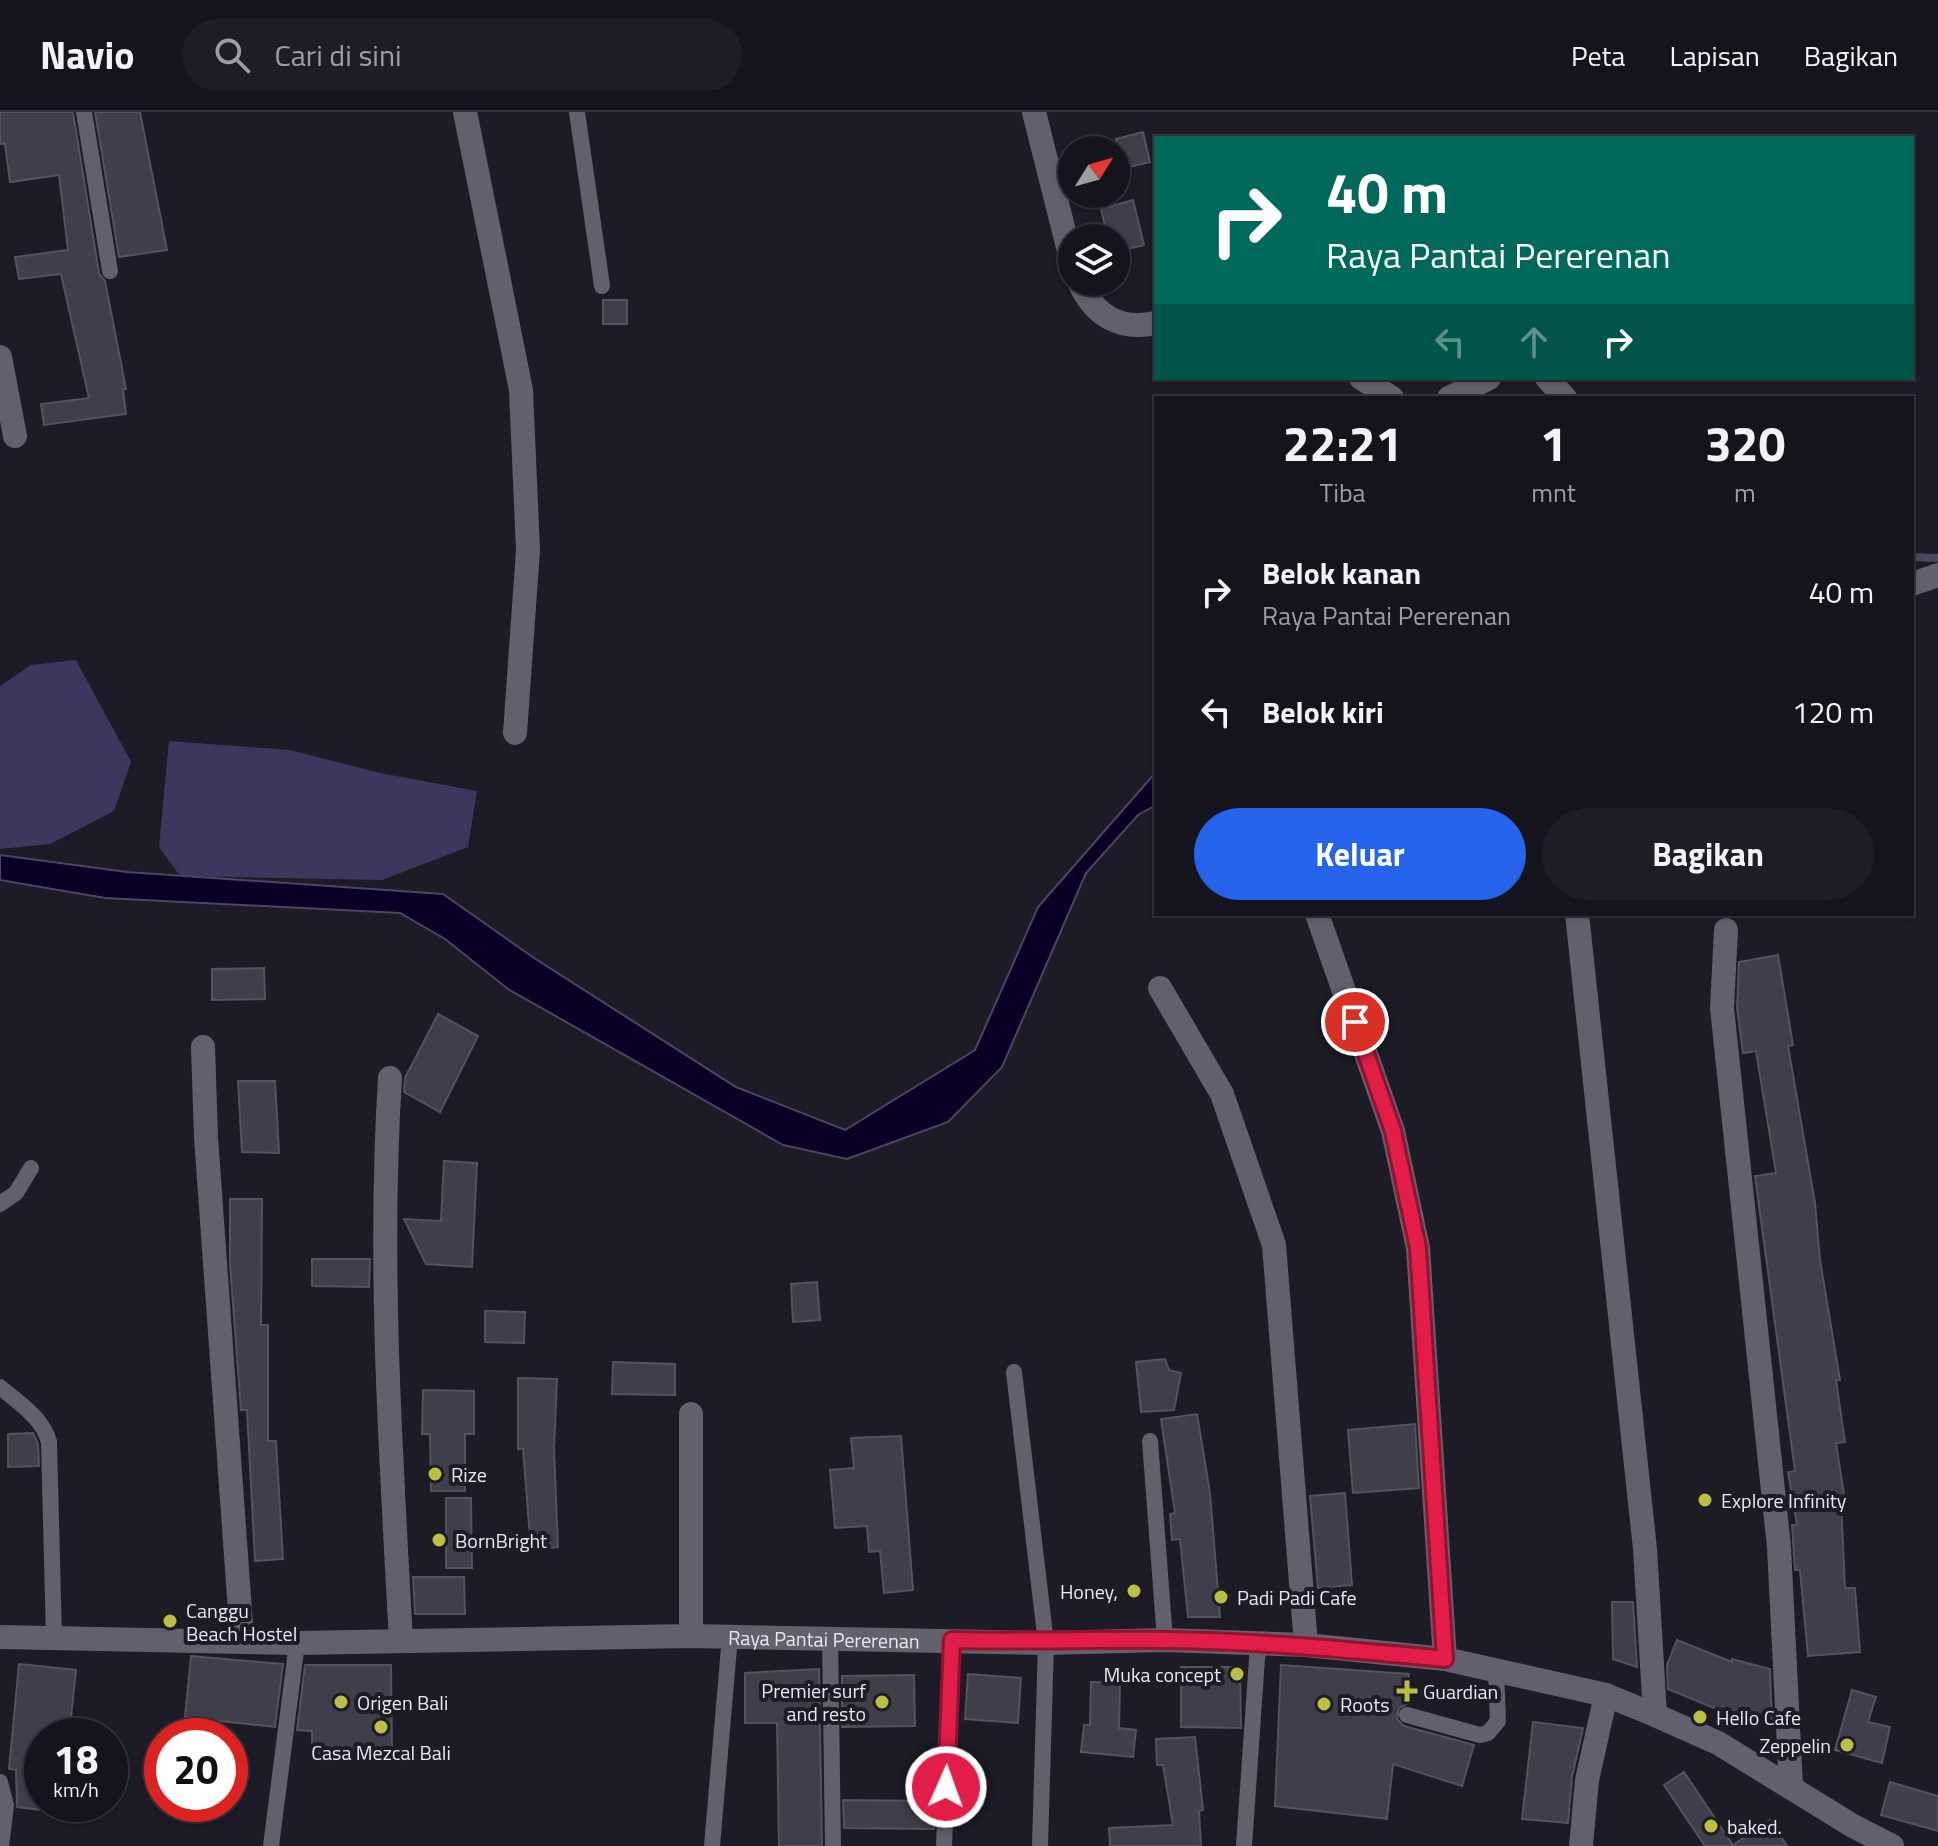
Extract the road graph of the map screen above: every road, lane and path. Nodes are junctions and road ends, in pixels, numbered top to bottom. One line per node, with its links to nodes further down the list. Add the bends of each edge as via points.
1 (84, 112): 6 (lane)
2 (465, 112): 20 (street, via 521,390 528,550)
3 (577, 112): 7 (lane)
4 (1034, 112): 5 (street)
5 (1062, 224)
6 (110, 271)
7 (602, 286)
8 (1085, 296): 9 (street, via 1109,320 1139,327)
9 (1154, 323)
10 (0, 357): 17 (street)
11 (1364, 380): 14 (street)
12 (1485, 380): 15 (street)
13 (1549, 380): 16 (street)
14 (1389, 396)
15 (1453, 396)
16 (1563, 396)
17 (15, 436)
18 (1938, 575): 19 (street)
19 (1914, 583)
20 (515, 733)
21 (1318, 916): 46 (street, via 1393,1131 1418,1248)
22 (1577, 916): 50 (street, via 1645,1549)
23 (1726, 930): 52 (street, via 1722,1008 1779,1547)
24 (1160, 988): 45 (street, via 1222,1094 1274,1245)
25 (203, 1047): 38 (street)
26 (390, 1078): 41 (street, via 384,1205)
27 (31, 1168): 28 (lane, via 23,1185)
28 (0, 1204)
29 (1014, 1372): 43 (lane)
30 (0, 1387): 36 (lane, via 37,1419 49,1442)
31 (691, 1414): 33 (street)
32 (1150, 1441): 40 (lane)
33 (691, 1636): 34 (street, Raya Pantai Pererenan); 41 (street, Raya Pantai Pererenan)
34 (730, 1636): 37 (street, Raya Pantai Pererenan); 55 (lane)
35 (0, 1637): 36 (street, Raya Pantai Pererenan)
36 (54, 1638): 38 (street, Raya Pantai Pererenan)
37 (830, 1638): 39 (street, Raya Pantai Pererenan); 56 (lane)
38 (242, 1639): 42 (street, Raya Pantai Pererenan)
39 (952, 1640): 43 (street, Raya Pantai Pererenan); 57 (lane)
40 (1165, 1640): 43 (street, Raya Pantai Pererenan); 44 (street, Raya Pantai Pererenan)
41 (401, 1641): 42 (street, Raya Pantai Pererenan)
42 (297, 1643): 54 (lane)
43 (1046, 1643): 58 (lane)
44 (1258, 1644): 45 (street, Raya Pantai Pererenan); 59 (lane)
45 (1306, 1645): 46 (street, Raya Pantai Pererenan)
46 (1445, 1659): 47 (street, Raya Pantai Pererenan)
47 (1496, 1670): 48 (street, Raya Pantai Pererenan); 49 (lane, via 1498,1721 1488,1733)
48 (1606, 1695): 50 (street, Raya Pantai Pererenan); 60 (street, via 1587,1780)
49 (1407, 1715)
50 (1655, 1715): 52 (street, Raya Pantai Pererenan, via 1718,1743)
51 (0, 1782): 53 (lane, via 6,1805)
52 (1791, 1787): 61 (street, Raya Pantai Pererenan)
53 (1, 1846)
54 (271, 1846)
55 (712, 1846)
56 (833, 1846)
57 (944, 1846)
58 (1040, 1846)
59 (1244, 1846)
60 (1581, 1846)
61 (1892, 1846)

